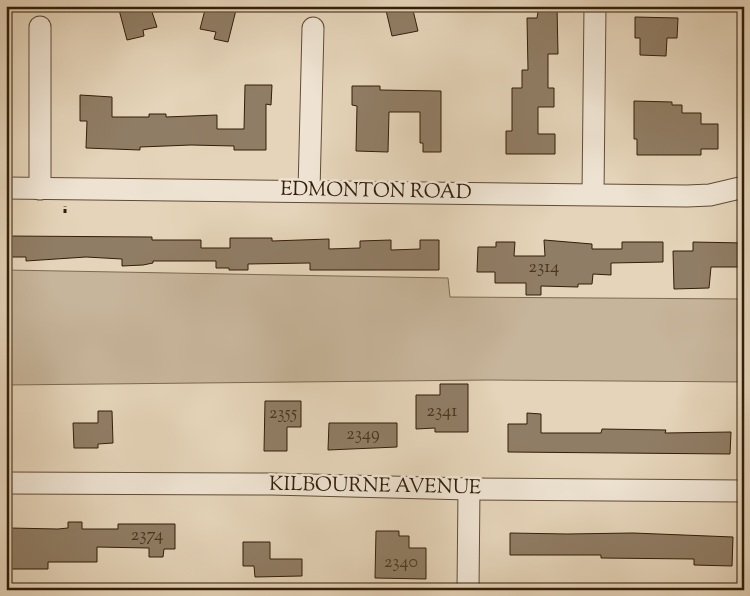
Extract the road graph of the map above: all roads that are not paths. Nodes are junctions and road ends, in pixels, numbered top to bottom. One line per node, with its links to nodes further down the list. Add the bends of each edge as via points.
1 (595, 6): 8 (street)
2 (40, 27): 6 (street)
3 (313, 28): 7 (street)
4 (744, 187): 8 (street, EDMONTON ROAD, via 710,196)
5 (6, 188): 6 (street, EDMONTON ROAD)
6 (40, 188): 7 (street, EDMONTON ROAD)
7 (309, 191): 8 (street, EDMONTON ROAD)
8 (593, 194)
9 (6, 483): 10 (street, KILBOURNE AVENUE)
10 (469, 489): 11 (street, KILBOURNE AVENUE); 12 (street)
11 (744, 491)
12 (468, 590)

